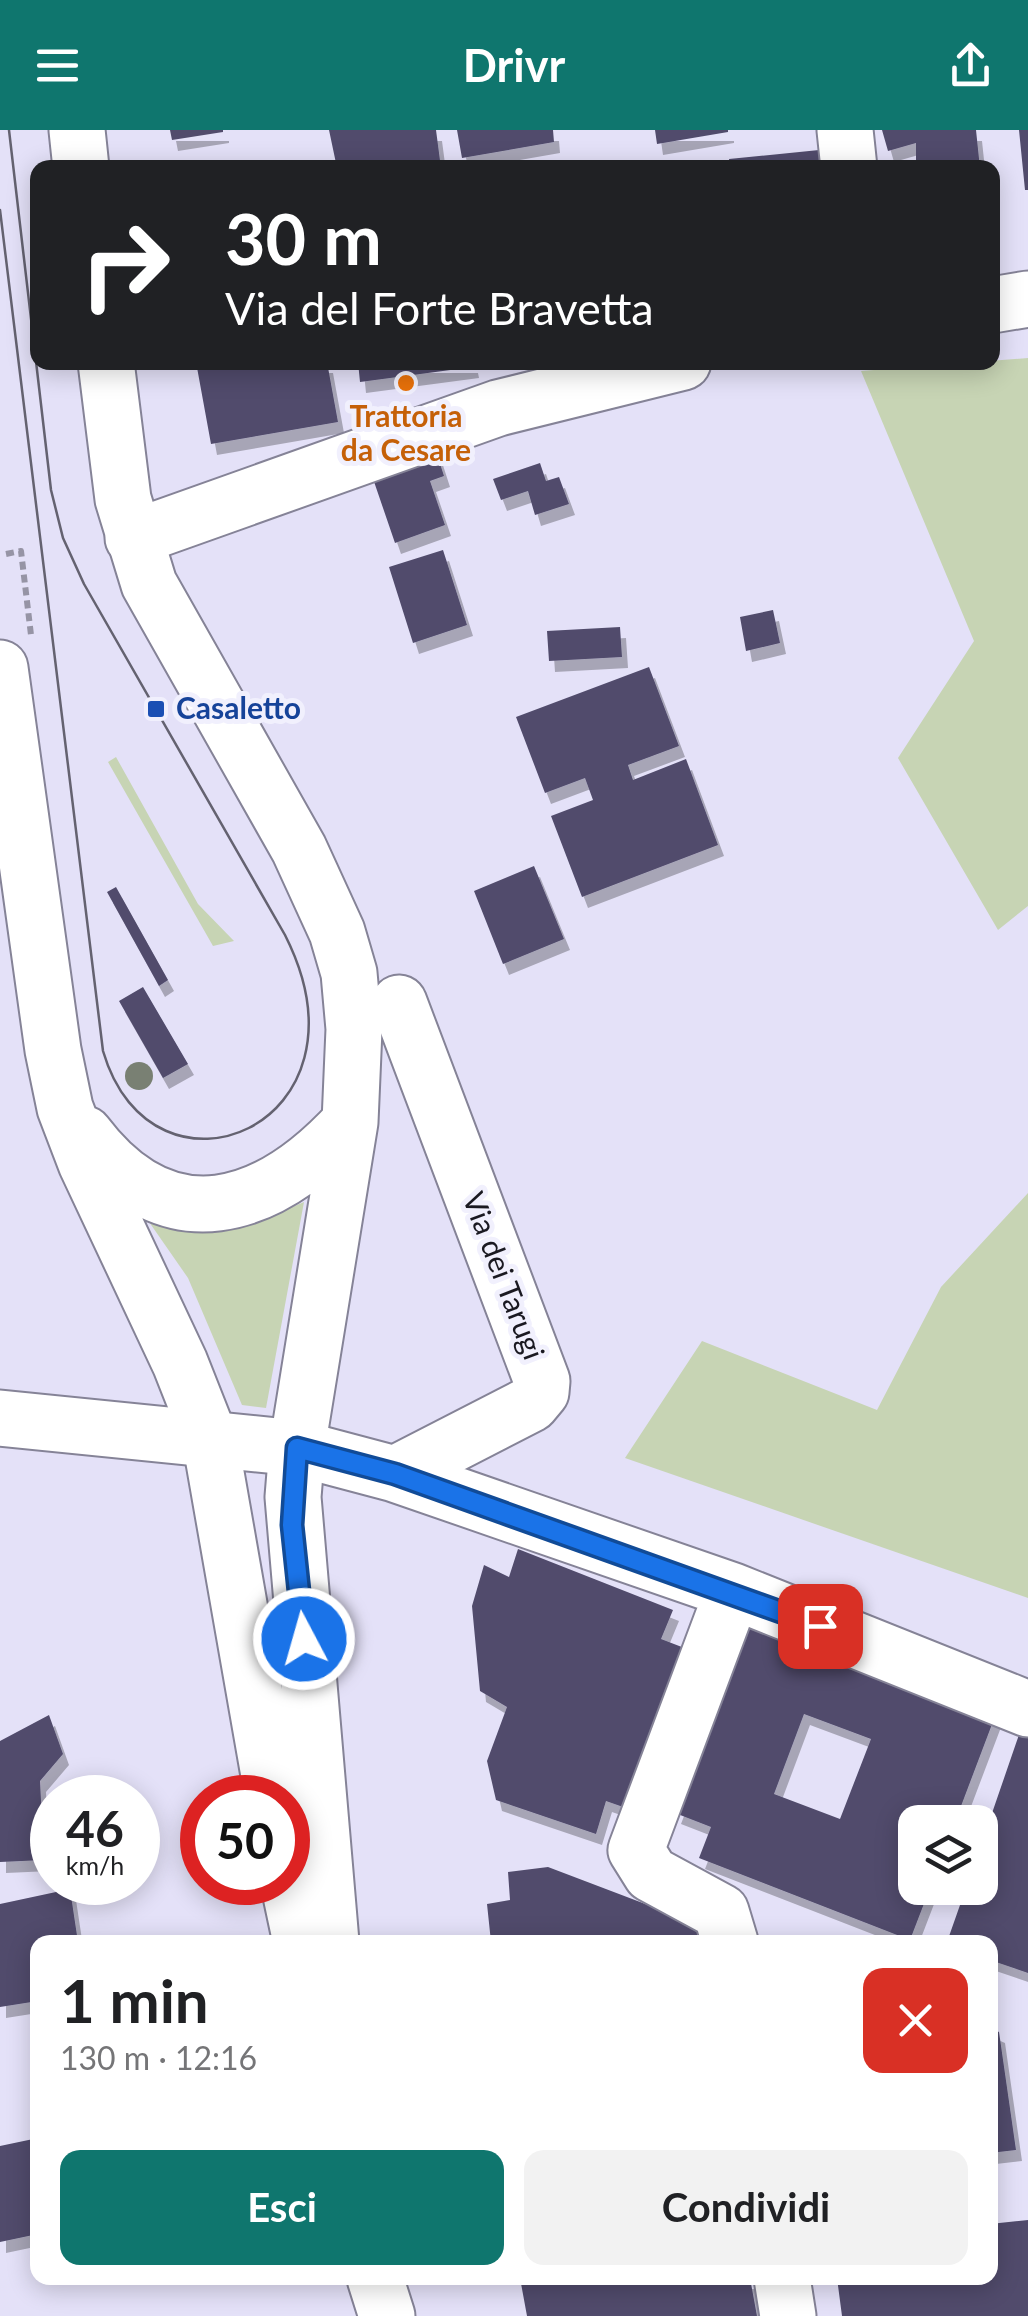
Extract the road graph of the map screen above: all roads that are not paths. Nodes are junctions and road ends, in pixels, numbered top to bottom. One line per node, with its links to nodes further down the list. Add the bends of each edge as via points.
1 (77, 130): 3 (main road)
2 (845, 130): 4 (main road)
3 (80, 160)
4 (848, 160)
5 (1028, 299): 6 (main road)
6 (1000, 304)
7 (107, 370): 9 (main road)
8 (651, 370): 9 (main road, via 498,408)
9 (133, 538): 13 (main road, via 164,613 300,849 338,932 353,1010)
10 (16, 654): 12 (main road, via 53,1050)
11 (399, 1003): 17 (main road, Via dei Tarugi, via 542,1382 531,1404)
12 (65, 1108): 13 (main road, via 120,1174 164,1198 188,1202 268,1190 302,1170); 15 (main road)
13 (350, 1122): 16 (main road)
14 (0, 1418): 15 (main road)
15 (210, 1440): 16 (main road); 20 (main road)
16 (297, 1448): 17 (main road); 23 (main road, via 292,1525)
17 (395, 1474): 18 (main road)
18 (734, 1591): 19 (main road); 24 (main road, via 636,1850 651,1874 720,1912)
19 (1028, 1709)
20 (269, 1775)
21 (293, 1905): 22 (main road)
22 (300, 1935)
23 (331, 1935)
24 (729, 1935)
25 (377, 2285): 27 (main road)
26 (783, 2285): 28 (main road)
27 (387, 2316)
28 (788, 2316)

